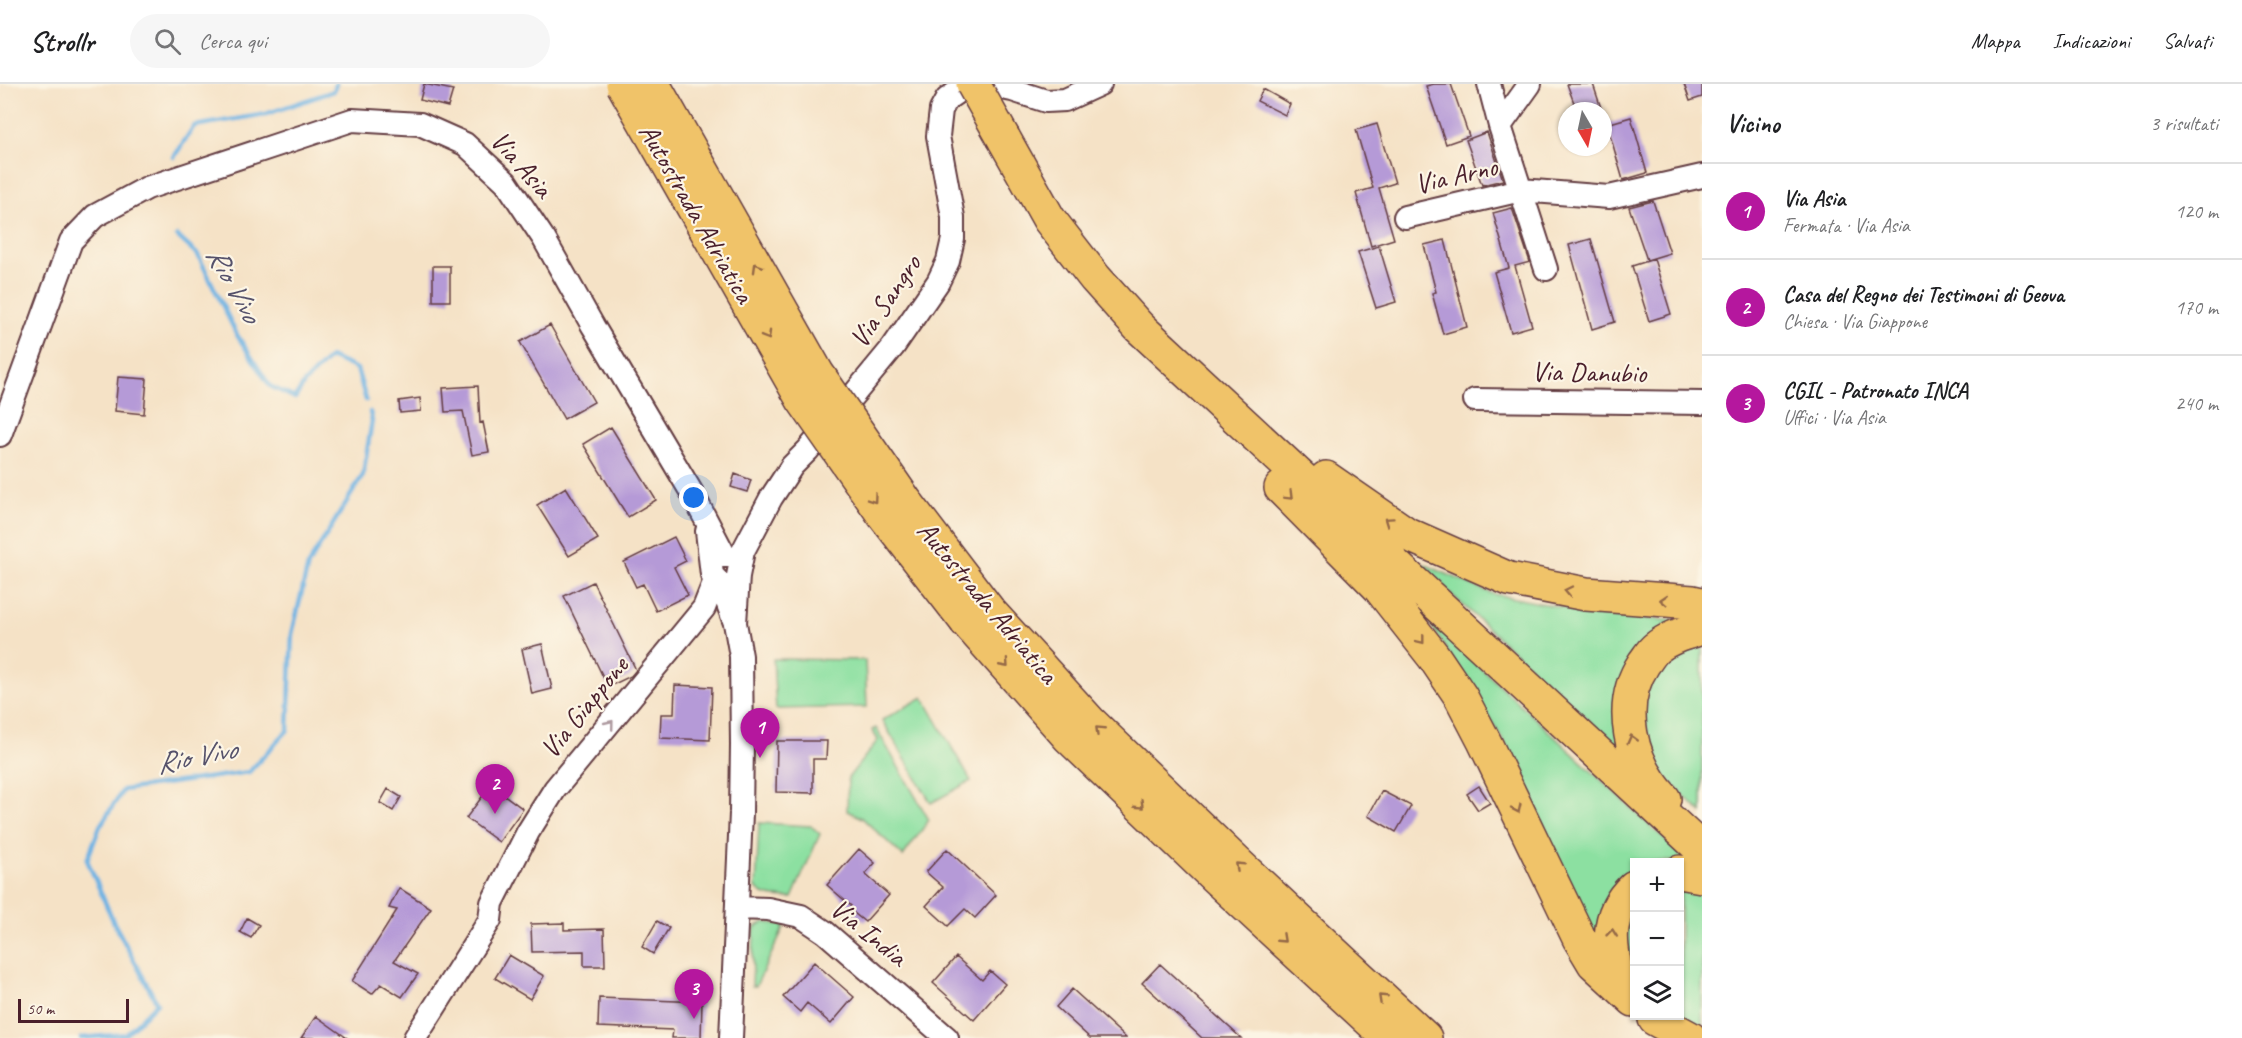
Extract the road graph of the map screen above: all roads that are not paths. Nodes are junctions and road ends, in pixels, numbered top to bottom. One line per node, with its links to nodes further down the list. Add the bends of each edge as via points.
1 (623, 84): 19 (highway, Autostrada Adriatica, one-way to 19, bridge, via 803,400 883,514)
2 (653, 84): 19 (highway, Autostrada Adriatica, one-way to 2, bridge, via 906,502 817,374)
3 (973, 84): 13 (highway, bridge, via 1049,219)
4 (1100, 84): 17 (street, Via Sangro, via 1065,100 1046,101 993,86 966,86 947,99 938,136 953,217 953,239 943,272 893,347 792,466)
5 (1489, 84): 8 (street, Via Arno)
6 (1510, 84): 8 (street, Via Arno)
7 (1530, 84): 8 (street, Via Arno)
8 (1500, 126): 10 (street, Via Arno)
9 (1702, 176): 10 (street, Via Arno, via 1609,197)
10 (1521, 190): 11 (street, Via Arno); 12 (street, Via Arno)
11 (1405, 218)
12 (1546, 269)
13 (1139, 327): 18 (highway, one-way to 13, via 1586,594 1509,579 1407,534 1321,475 1162,336); 22 (highway); 28 (highway, one-way to 28, via 1202,406 1379,587 1434,657 1484,741 1579,938 1594,963)
14 (1475, 400): 15 (street, Via Danubio)
15 (1702, 403)
16 (0, 435): 17 (street, Via Asia, via 71,241 95,216 147,188 352,120 420,124 465,144 506,182 544,239 692,493)
17 (728, 577): 26 (street, Via Asia, via 741,656); 30 (street, Via Giappone, one-way to 17, via 490,920 492,903 555,789)
18 (1702, 604)
19 (978, 616): 33 (highway, Autostrada Adriatica, one-way to 33, via 1070,737); 34 (highway, Autostrada Adriatica, one-way to 19)
20 (1702, 628): 21 (highway, one-way to 20, via 1654,789 1632,740 1628,718 1638,672 1654,649)
21 (1702, 836)
22 (1702, 850)
23 (1684, 873): 24 (highway)
24 (1702, 876)
25 (1630, 894): 27 (highway, one-way to 25, via 1611,950 1610,937 1617,912)
26 (737, 908): 31 (street, Via Asia); 32 (street, Via India, via 801,916 825,932)
27 (1630, 984)
28 (1630, 997)
29 (1660, 1020): 35 (highway)
30 (415, 1038)
31 (731, 1038)
32 (947, 1038)
33 (1389, 1038)
34 (1425, 1038)
35 (1690, 1038)

